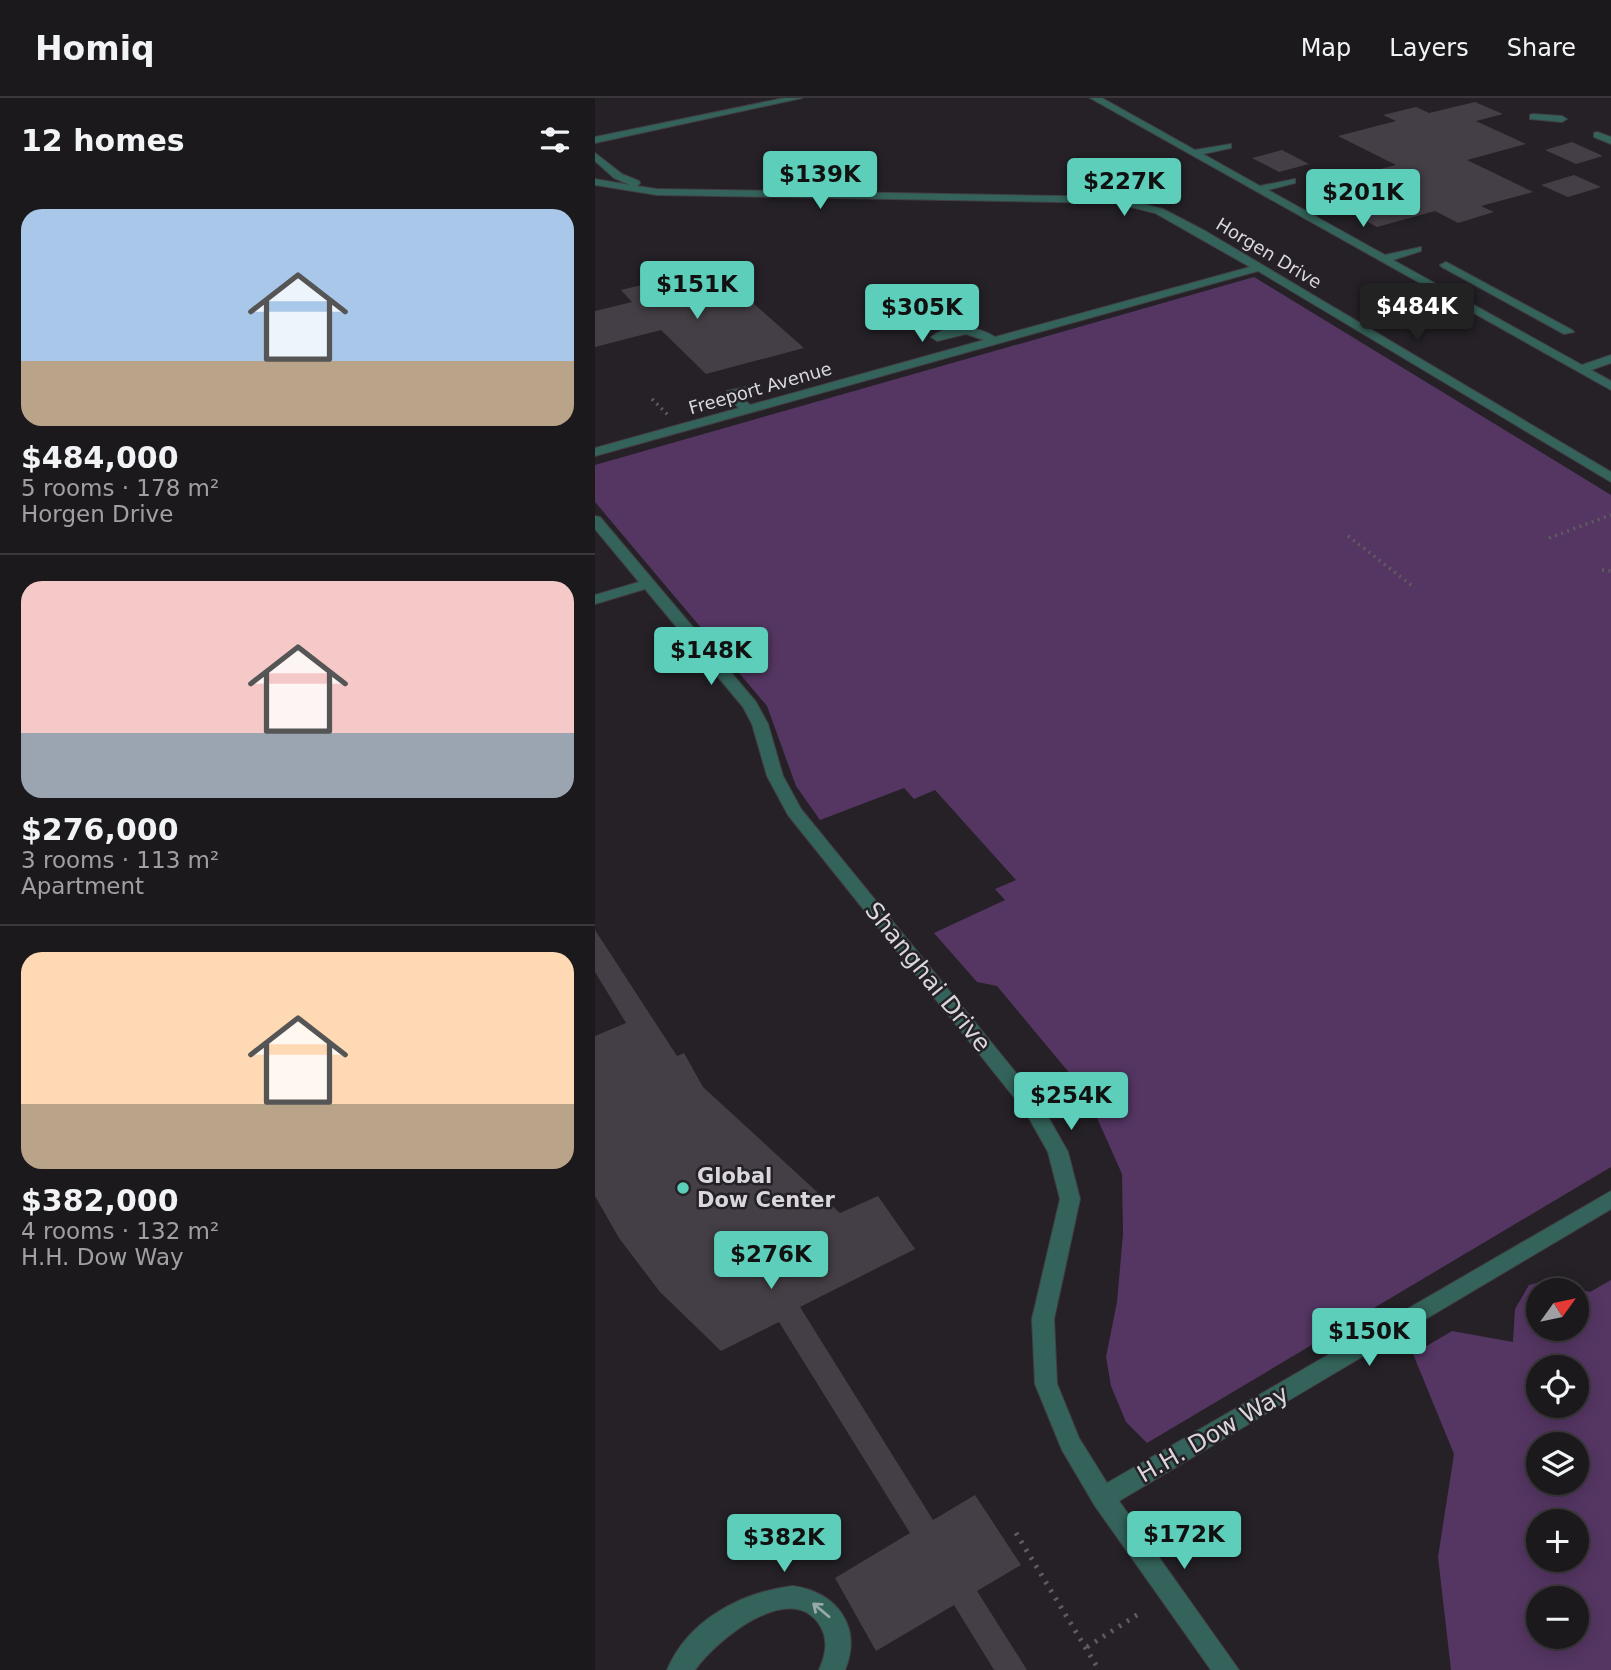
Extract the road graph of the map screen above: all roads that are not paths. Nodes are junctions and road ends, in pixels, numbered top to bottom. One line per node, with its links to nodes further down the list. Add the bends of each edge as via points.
1 (797, 98): 6 (street)
2 (1095, 98): 9 (street)
3 (1533, 114): 4 (street)
4 (1562, 119)
5 (1597, 135): 7 (street)
6 (595, 140)
7 (1611, 141)
8 (1228, 146): 9 (street)
9 (1194, 153): 13 (street)
10 (595, 156): 14 (street, via 618,176)
11 (1291, 181): 13 (street)
12 (595, 182): 14 (street)
13 (1260, 189): 16 (street)
14 (657, 192): 18 (street, Horgen Drive, via 1115,200 1160,211)
15 (1417, 249): 16 (street)
16 (1385, 259): 21 (street)
17 (1445, 265): 19 (street)
18 (1258, 268): 25 (street, Freeport Avenue); 32 (street, Horgen Drive)
19 (1499, 294): 20 (street); 21 (street)
20 (1512, 301): 22 (street); 23 (street)
21 (1466, 304): 22 (street)
22 (1478, 311): 27 (street)
23 (1568, 332)
24 (937, 337): 25 (street, via 970,329)
25 (993, 341): 30 (street, Freeport Avenue)
26 (1611, 359): 27 (street)
27 (1581, 369): 28 (street)
28 (1611, 386)
29 (752, 388): 30 (street, via 731,394)
30 (748, 410): 31 (street, Freeport Avenue)
31 (595, 453)
32 (1611, 478)
33 (595, 520): 34 (street, Shanghai Drive)
34 (647, 584): 35 (street); 37 (street, Shanghai Drive, via 750,705 783,793 824,850 1032,1106 1058,1152 1070,1199 1043,1319 1046,1384 1070,1443)
35 (595, 600)
36 (1611, 1199): 37 (street, H.H. Dow Way)
37 (1103, 1498): 40 (street, Shanghai Drive)
38 (680, 1670): 39 (street, one-way to 38, via 839,1640 832,1620 820,1605 803,1598 783,1598 734,1616 713,1630)
39 (832, 1670)
40 (1226, 1670)

